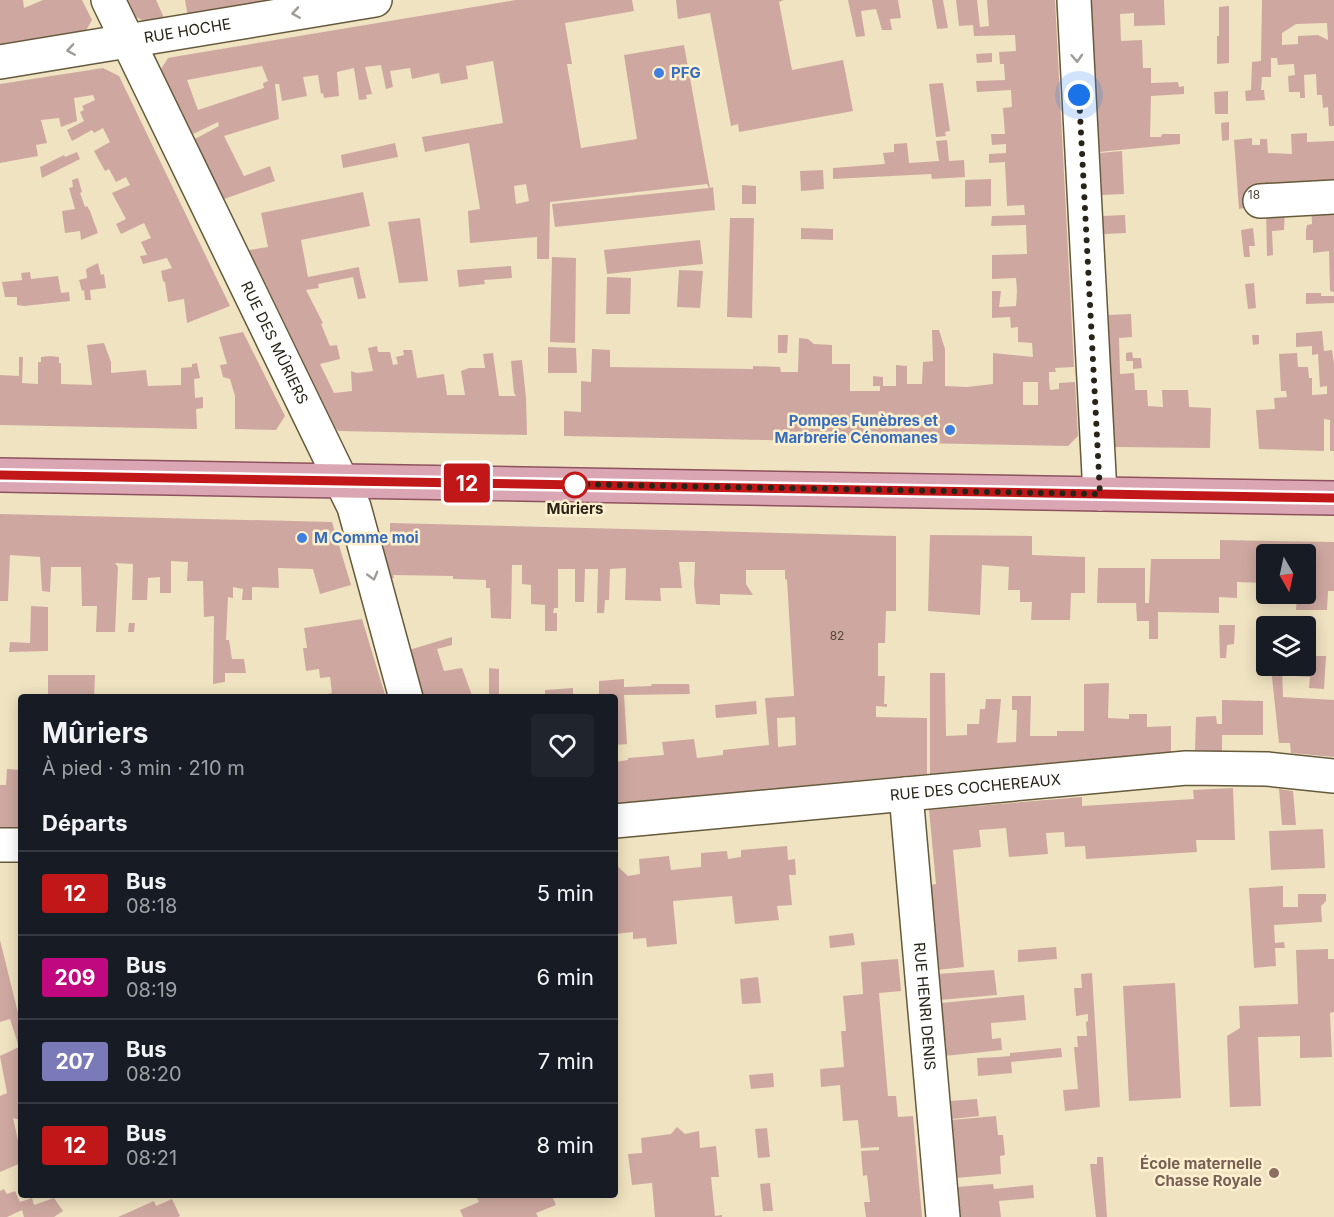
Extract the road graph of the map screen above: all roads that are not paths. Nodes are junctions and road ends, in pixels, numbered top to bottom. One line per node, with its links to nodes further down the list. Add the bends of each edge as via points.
1 (108, 0): 4 (street, RUE DES MÛRIERS)
2 (375, 0): 4 (street, RUE HOCHE, one-way to 4)
3 (1074, 0): 10 (street, one-way to 10)
4 (128, 41): 5 (street, RUE HOCHE, one-way to 5); 9 (street, RUE DES MÛRIERS)
5 (0, 62)
6 (1334, 197): 7 (street)
7 (1260, 201)
8 (0, 475): 9 (main road)
9 (342, 481): 10 (main road); 12 (street, RUE DES MÛRIERS, one-way to 12, via 354,507)
10 (1100, 494): 11 (main road)
11 (1334, 498)
12 (405, 694)
13 (1334, 776): 14 (street, RUE DES COCHEREAUX, via 1267,769 1186,768)
14 (906, 794): 15 (street, RUE DES COCHEREAUX); 18 (street, RUE HENRI DENIS)
15 (618, 821)
16 (0, 845): 17 (street)
17 (18, 845)
18 (943, 1217)

